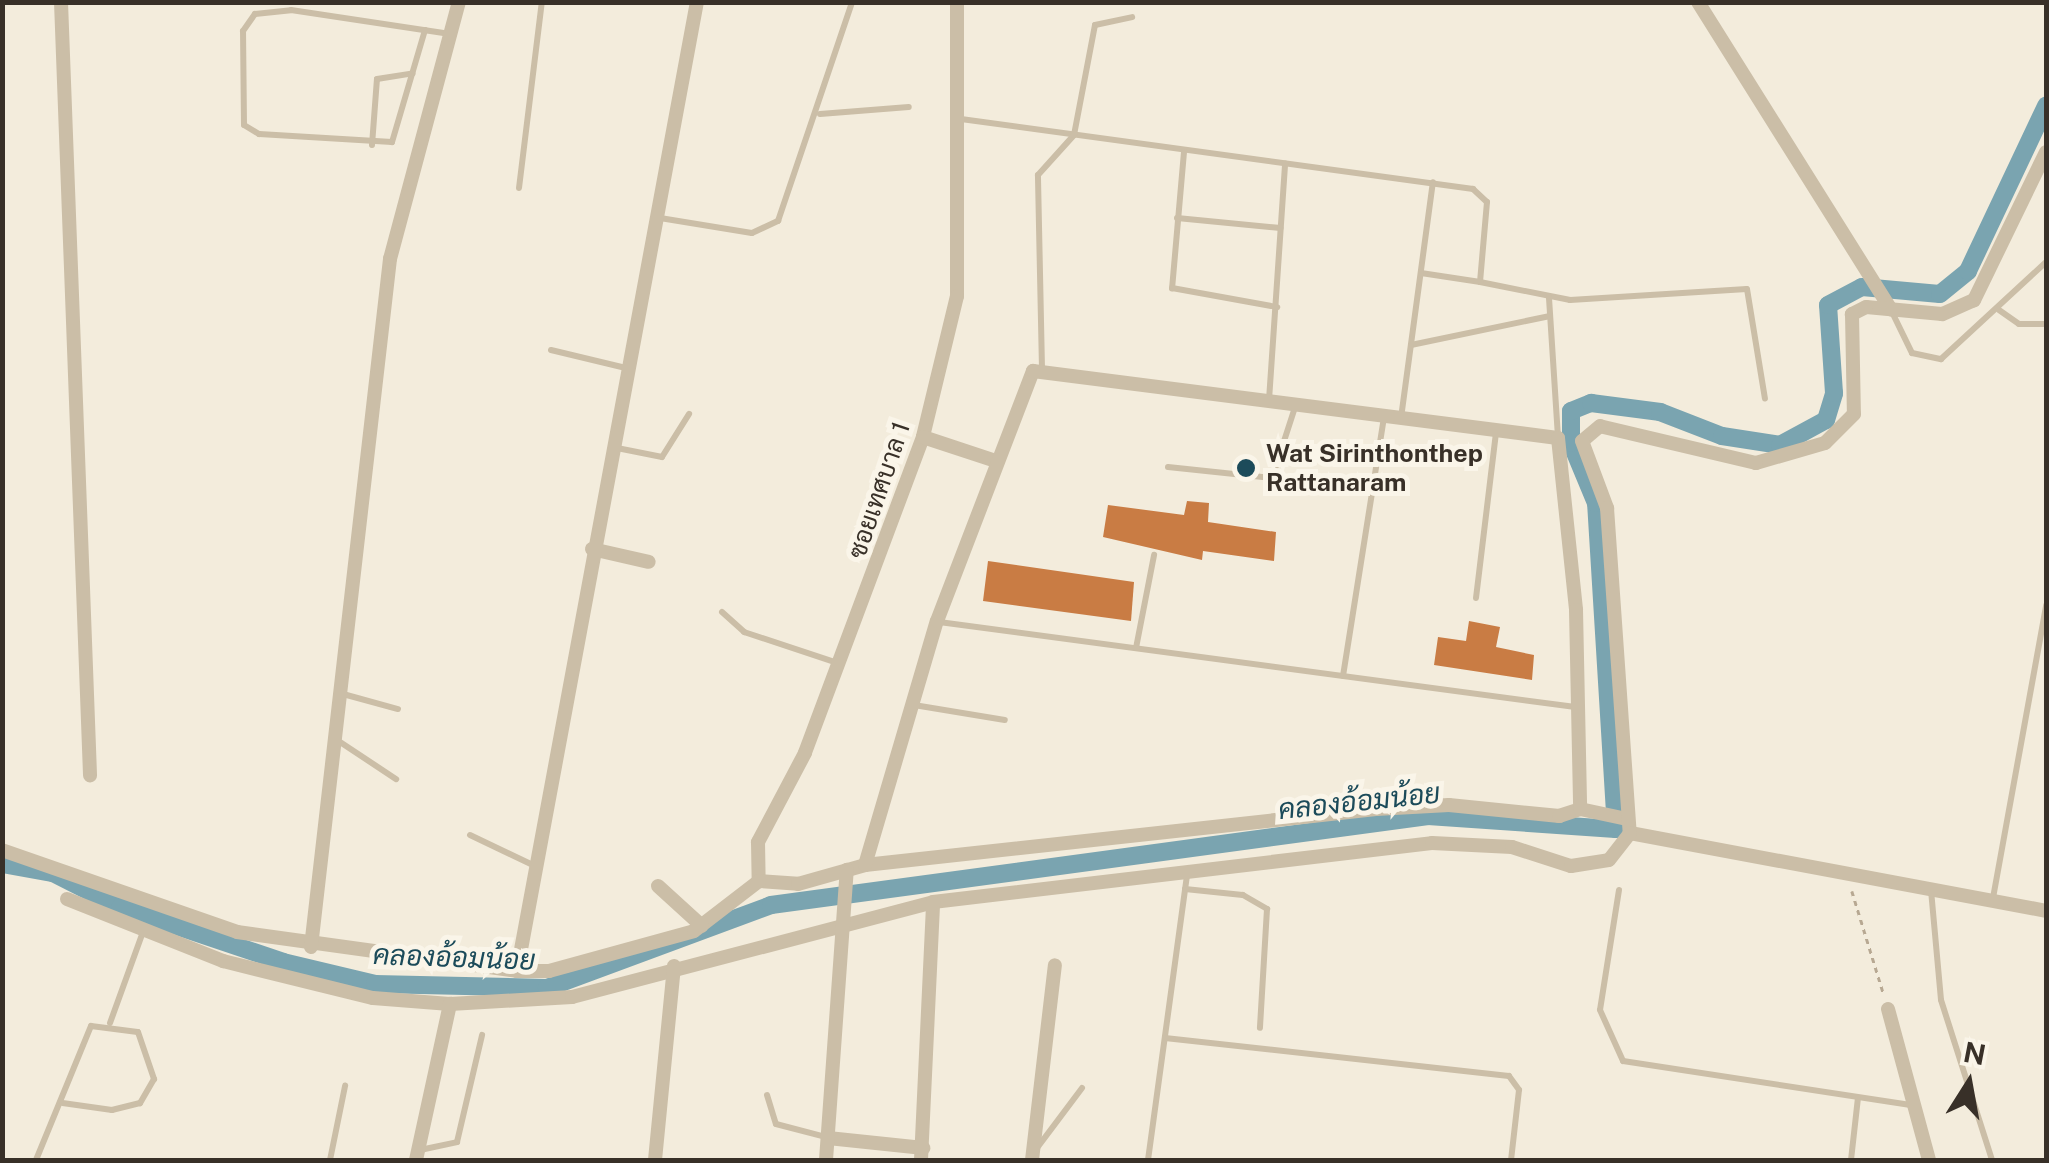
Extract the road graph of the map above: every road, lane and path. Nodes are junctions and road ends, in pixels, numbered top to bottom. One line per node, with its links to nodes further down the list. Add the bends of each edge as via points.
1 (61, 2): 66 (street)
2 (460, 2): 10 (street)
3 (542, 2): 21 (lane)
4 (697, 2): 22 (street)
5 (852, 2): 13 (lane)
6 (958, 2): 14 (street, ซอยเทศบาล 1)
7 (1698, 2): 30 (street)
8 (1132, 17): 15 (lane, via 1095,25)
9 (425, 30): 10 (lane); 11 (lane); 16 (lane, via 291,10 246,21 244,125)
10 (451, 34): 60 (street, via 390,260)
11 (414, 73): 16 (lane, via 396,136); 16 (lane, via 377,80)
12 (909, 107): 13 (lane)
13 (820, 114): 22 (lane, via 791,203 767,228)
14 (960, 119): 15 (lane); 45 (street, ซอยเทศบาล 1, via 962,263)
15 (1074, 135): 17 (lane); 37 (lane, via 1036,186)
16 (372, 146)
17 (1184, 152): 19 (lane); 23 (lane)
18 (2046, 152): 30 (street, via 1974,300 1942,314)
19 (1285, 164): 20 (lane); 24 (lane)
20 (1433, 182): 26 (lane); 27 (lane, via 1485,196)
21 (518, 188)
22 (654, 217): 36 (street)
23 (1177, 218): 24 (lane); 29 (lane, via 1172,288)
24 (1281, 228): 29 (lane)
25 (2046, 262): 31 (lane)
26 (1421, 273): 27 (lane); 34 (lane)
27 (1480, 282): 28 (lane)
28 (1549, 298): 32 (lane); 38 (lane, via 1747,289)
29 (1278, 307): 39 (lane)
30 (1890, 307): 31 (lane, via 1902,341 1926,360 1959,349); 69 (street, via 1852,314 1854,414 1800,454 1756,463 1643,432 1600,426 1585,433 1582,449 1608,508)
31 (1998, 310): 33 (lane, via 2019,324)
32 (1550, 316): 34 (lane); 46 (lane)
33 (2046, 324)
34 (1411, 345): 43 (lane)
35 (551, 350): 36 (lane)
36 (626, 368): 47 (street)
37 (1042, 370): 39 (street); 48 (street, via 1026,379)
38 (1765, 399)
39 (1269, 400): 40 (street)
40 (1296, 404): 42 (street); 49 (lane, via 1272,478)
41 (689, 414): 47 (lane, via 662,457)
42 (1384, 416): 43 (street); 59 (lane)
43 (1401, 418): 44 (street)
44 (1497, 430): 46 (street); 53 (lane)
45 (924, 437): 48 (street); 58 (street, ซอยเทศบาล 1)
46 (1558, 438): 62 (street)
47 (611, 446): 50 (street)
48 (996, 461): 56 (street)
49 (1168, 467)
50 (592, 550): 52 (street); 73 (street)
51 (1154, 555): 57 (lane)
52 (649, 562)
53 (1476, 598)
54 (2046, 605): 83 (lane)
55 (722, 612): 58 (lane, via 744,632)
56 (937, 622): 57 (lane); 61 (street)
57 (1136, 648): 59 (lane)
58 (840, 664): 76 (street, ซอยเทศบาล 1, via 758,842)
59 (1343, 676): 62 (lane)
60 (343, 694): 63 (lane); 65 (street)
61 (912, 705): 64 (lane); 72 (street)
62 (1579, 708): 68 (street)
63 (398, 709)
64 (1005, 720)
65 (337, 740): 67 (lane); 89 (street)
66 (90, 775)
67 (396, 779)
68 (1587, 810): 69 (street); 72 (street, via 1559,816 1449,804 1376,809)
69 (1625, 833): 74 (street, via 1571,866 1512,847 1432,843); 81 (street)
70 (470, 835): 73 (lane)
71 (2, 850): 89 (street, via 139,902)
72 (865, 865): 75 (street)
73 (535, 866): 92 (street)
74 (1188, 873): 78 (lane); 84 (street)
75 (848, 877): 76 (street); 86 (street)
76 (759, 881): 87 (street)
77 (658, 886): 87 (street)
78 (1186, 889): 96 (lane, via 1243,895 1268,909); 98 (lane)
79 (1619, 890): 102 (lane, via 1600,1010 1623,1062)
80 (1852, 893): 94 (path)
81 (1931, 893): 83 (street); 117 (lane, via 1941,1000)
82 (67, 899): 88 (street)
83 (1993, 899): 85 (street)
84 (933, 902): 86 (street); 107 (street)
85 (2046, 911)
86 (850, 912): 91 (street); 105 (street)
87 (702, 926): 92 (street, via 604,958)
88 (143, 931): 93 (street, via 307,984); 95 (lane)
89 (311, 947): 92 (street)
90 (1055, 965): 108 (street)
91 (674, 966): 93 (street, via 572,997); 111 (street)
92 (516, 971)
93 (450, 1004): 106 (street)
94 (1888, 1009): 104 (street)
95 (110, 1023): 103 (lane, via 91,1026); 103 (lane, via 138,1032 152,1056 154,1079 140,1103 112,1110)
96 (1260, 1028)
97 (482, 1035): 106 (lane, via 457,1142)
98 (1165, 1038): 113 (lane); 114 (lane, via 1509,1076 1519,1090)
99 (345, 1086): 110 (lane)
100 (1082, 1088): 108 (lane)
101 (767, 1095): 105 (lane, via 776,1124)
102 (1858, 1098): 104 (lane); 115 (lane)
103 (62, 1104): 109 (lane)
104 (1912, 1106): 116 (street)
105 (828, 1138): 107 (street); 112 (street)
106 (417, 1155)
107 (924, 1157)
108 (1033, 1157)
109 (36, 1160)
110 (330, 1160)
111 (655, 1160)
112 (826, 1160)
113 (1148, 1160)
114 (1511, 1160)
115 (1851, 1160)
116 (1929, 1160)
117 (1992, 1160)

